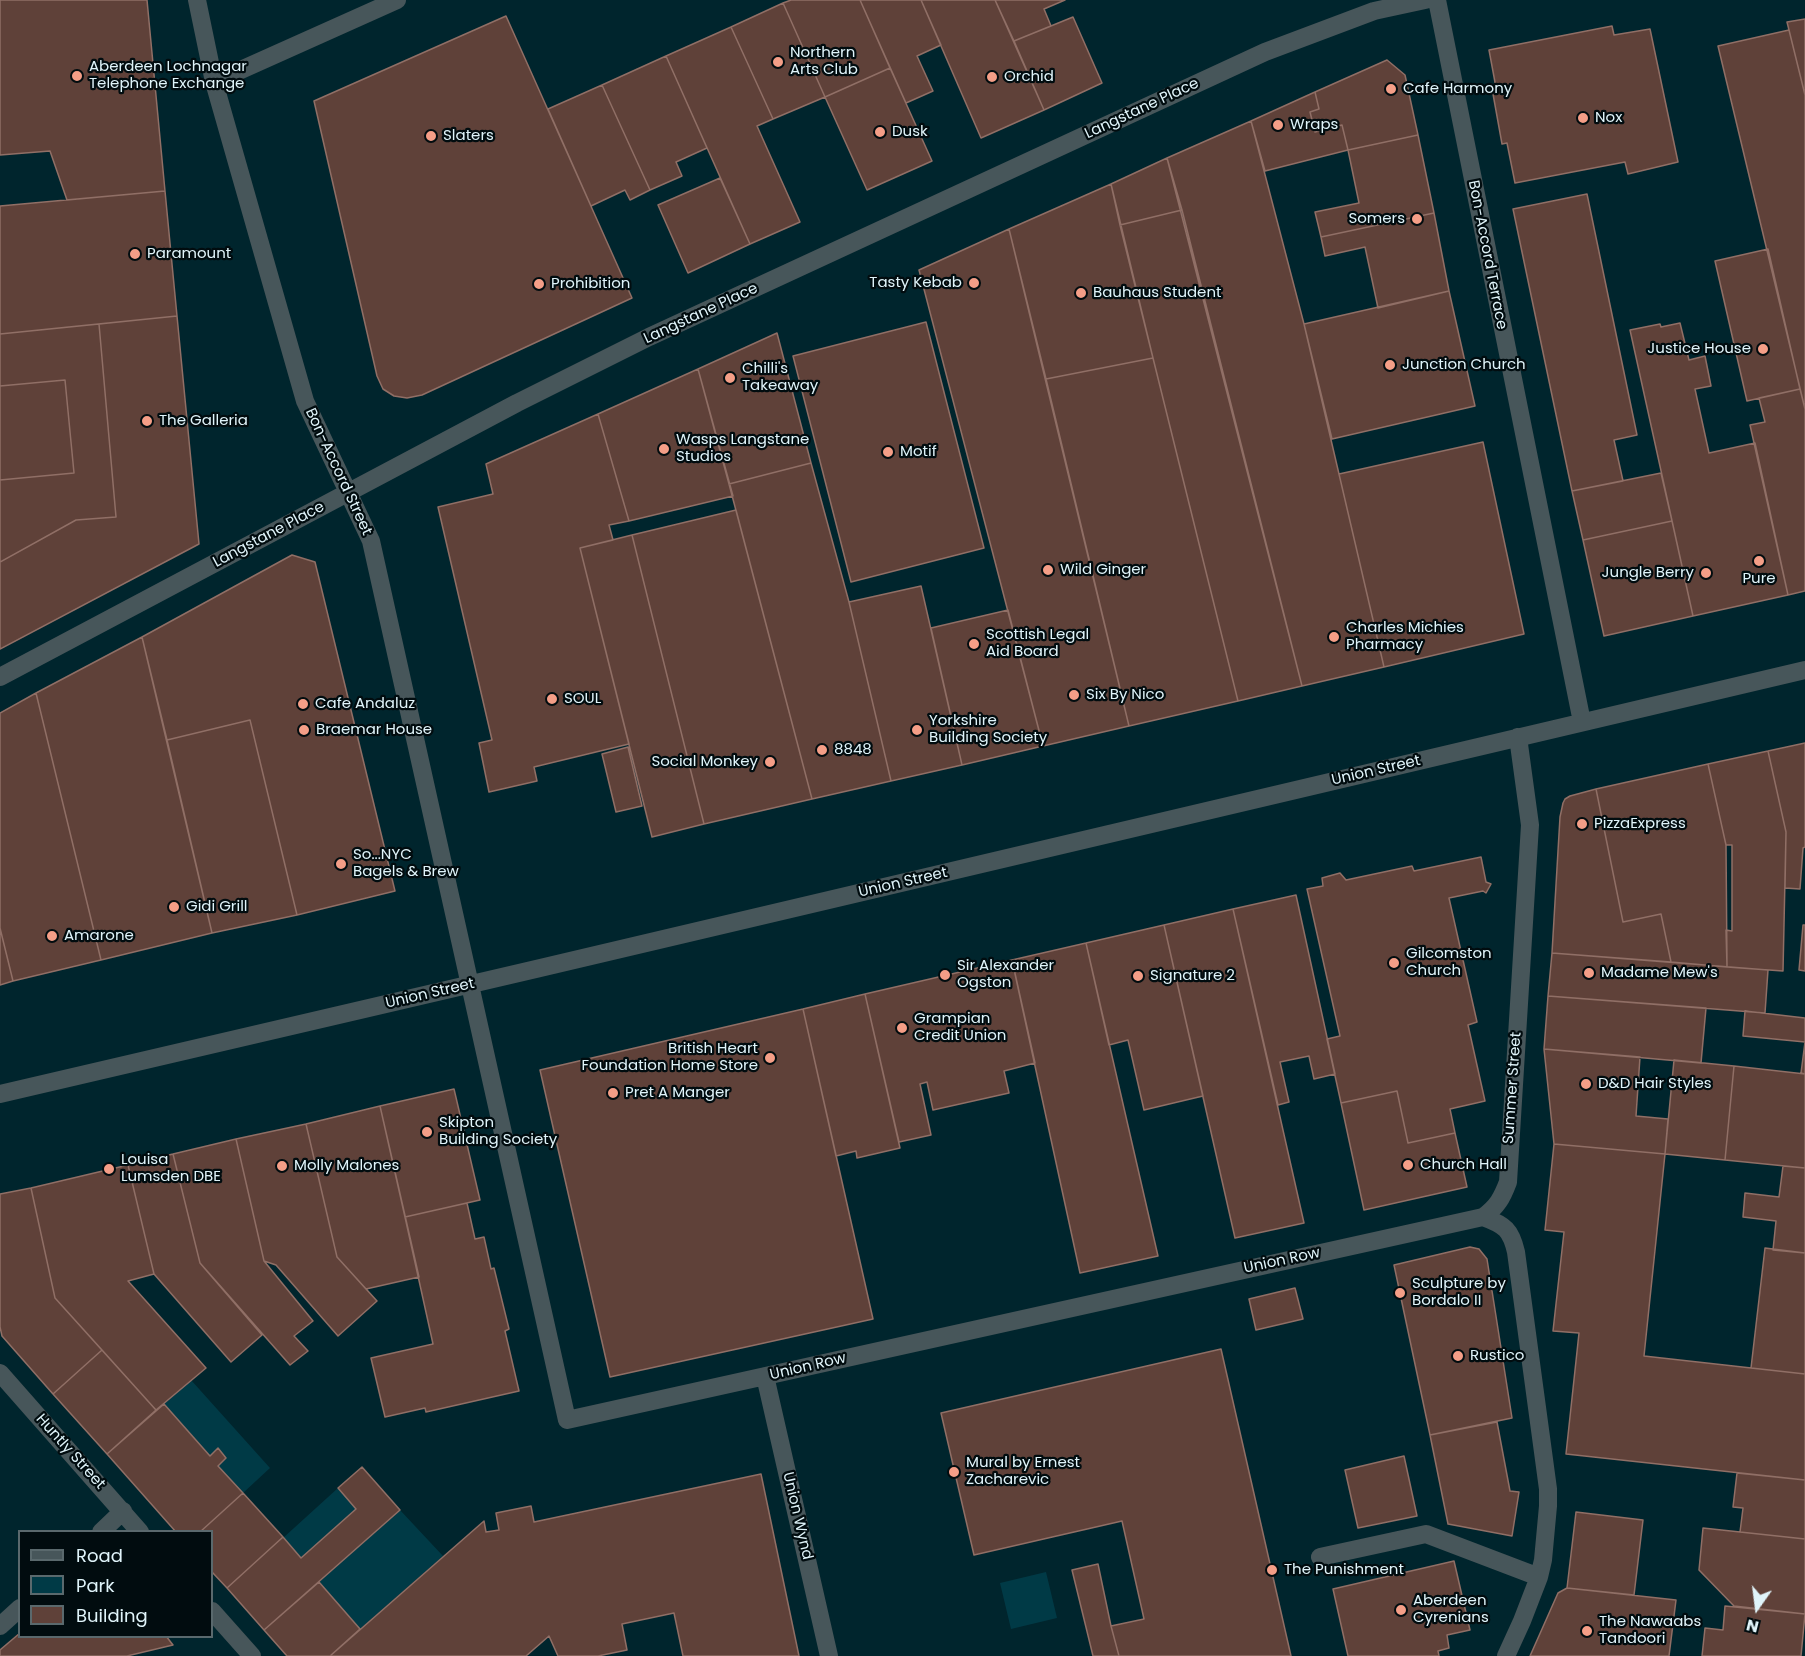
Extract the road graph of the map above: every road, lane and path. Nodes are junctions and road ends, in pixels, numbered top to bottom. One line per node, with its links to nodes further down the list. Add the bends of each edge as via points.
1 (197, 0): 5 (street, Bon-Accord Street)
2 (397, 0): 5 (street)
3 (1425, 0): 6 (street, Langstane Place, via 1374,11 1265,52 649,337)
4 (1437, 0): 9 (street, Bon-Accord Terrace)
5 (214, 82): 6 (street, Bon-Accord Street, via 305,400)
6 (349, 492): 8 (street, Langstane Place); 11 (street, Bon-Accord Street, via 371,541)
7 (1805, 670): 9 (street, Union Street)
8 (0, 677)
9 (1582, 722): 10 (street, Union Street)
10 (1518, 737): 11 (street, Union Street); 13 (street, Summer Street, via 1530,825 1508,1182 1502,1199)
11 (470, 985): 12 (street, Union Street); 15 (street, Union Row, via 567,1420)
12 (0, 1094)
13 (1484, 1217): 15 (street, Union Row); 20 (street, via 1506,1228 1516,1252 1548,1489)
14 (0, 1373): 16 (street, Huntly Street)
15 (765, 1376): 25 (street, Union Wynd)
16 (123, 1511): 17 (street); 18 (street, Huntly Street)
17 (103, 1530)
18 (138, 1530)
19 (1320, 1557): 20 (street, via 1426,1534)
20 (1539, 1576): 26 (street)
21 (18, 1610): 23 (street)
22 (213, 1612): 24 (street)
23 (0, 1626)
24 (252, 1656)
25 (829, 1656)
26 (1506, 1656)

